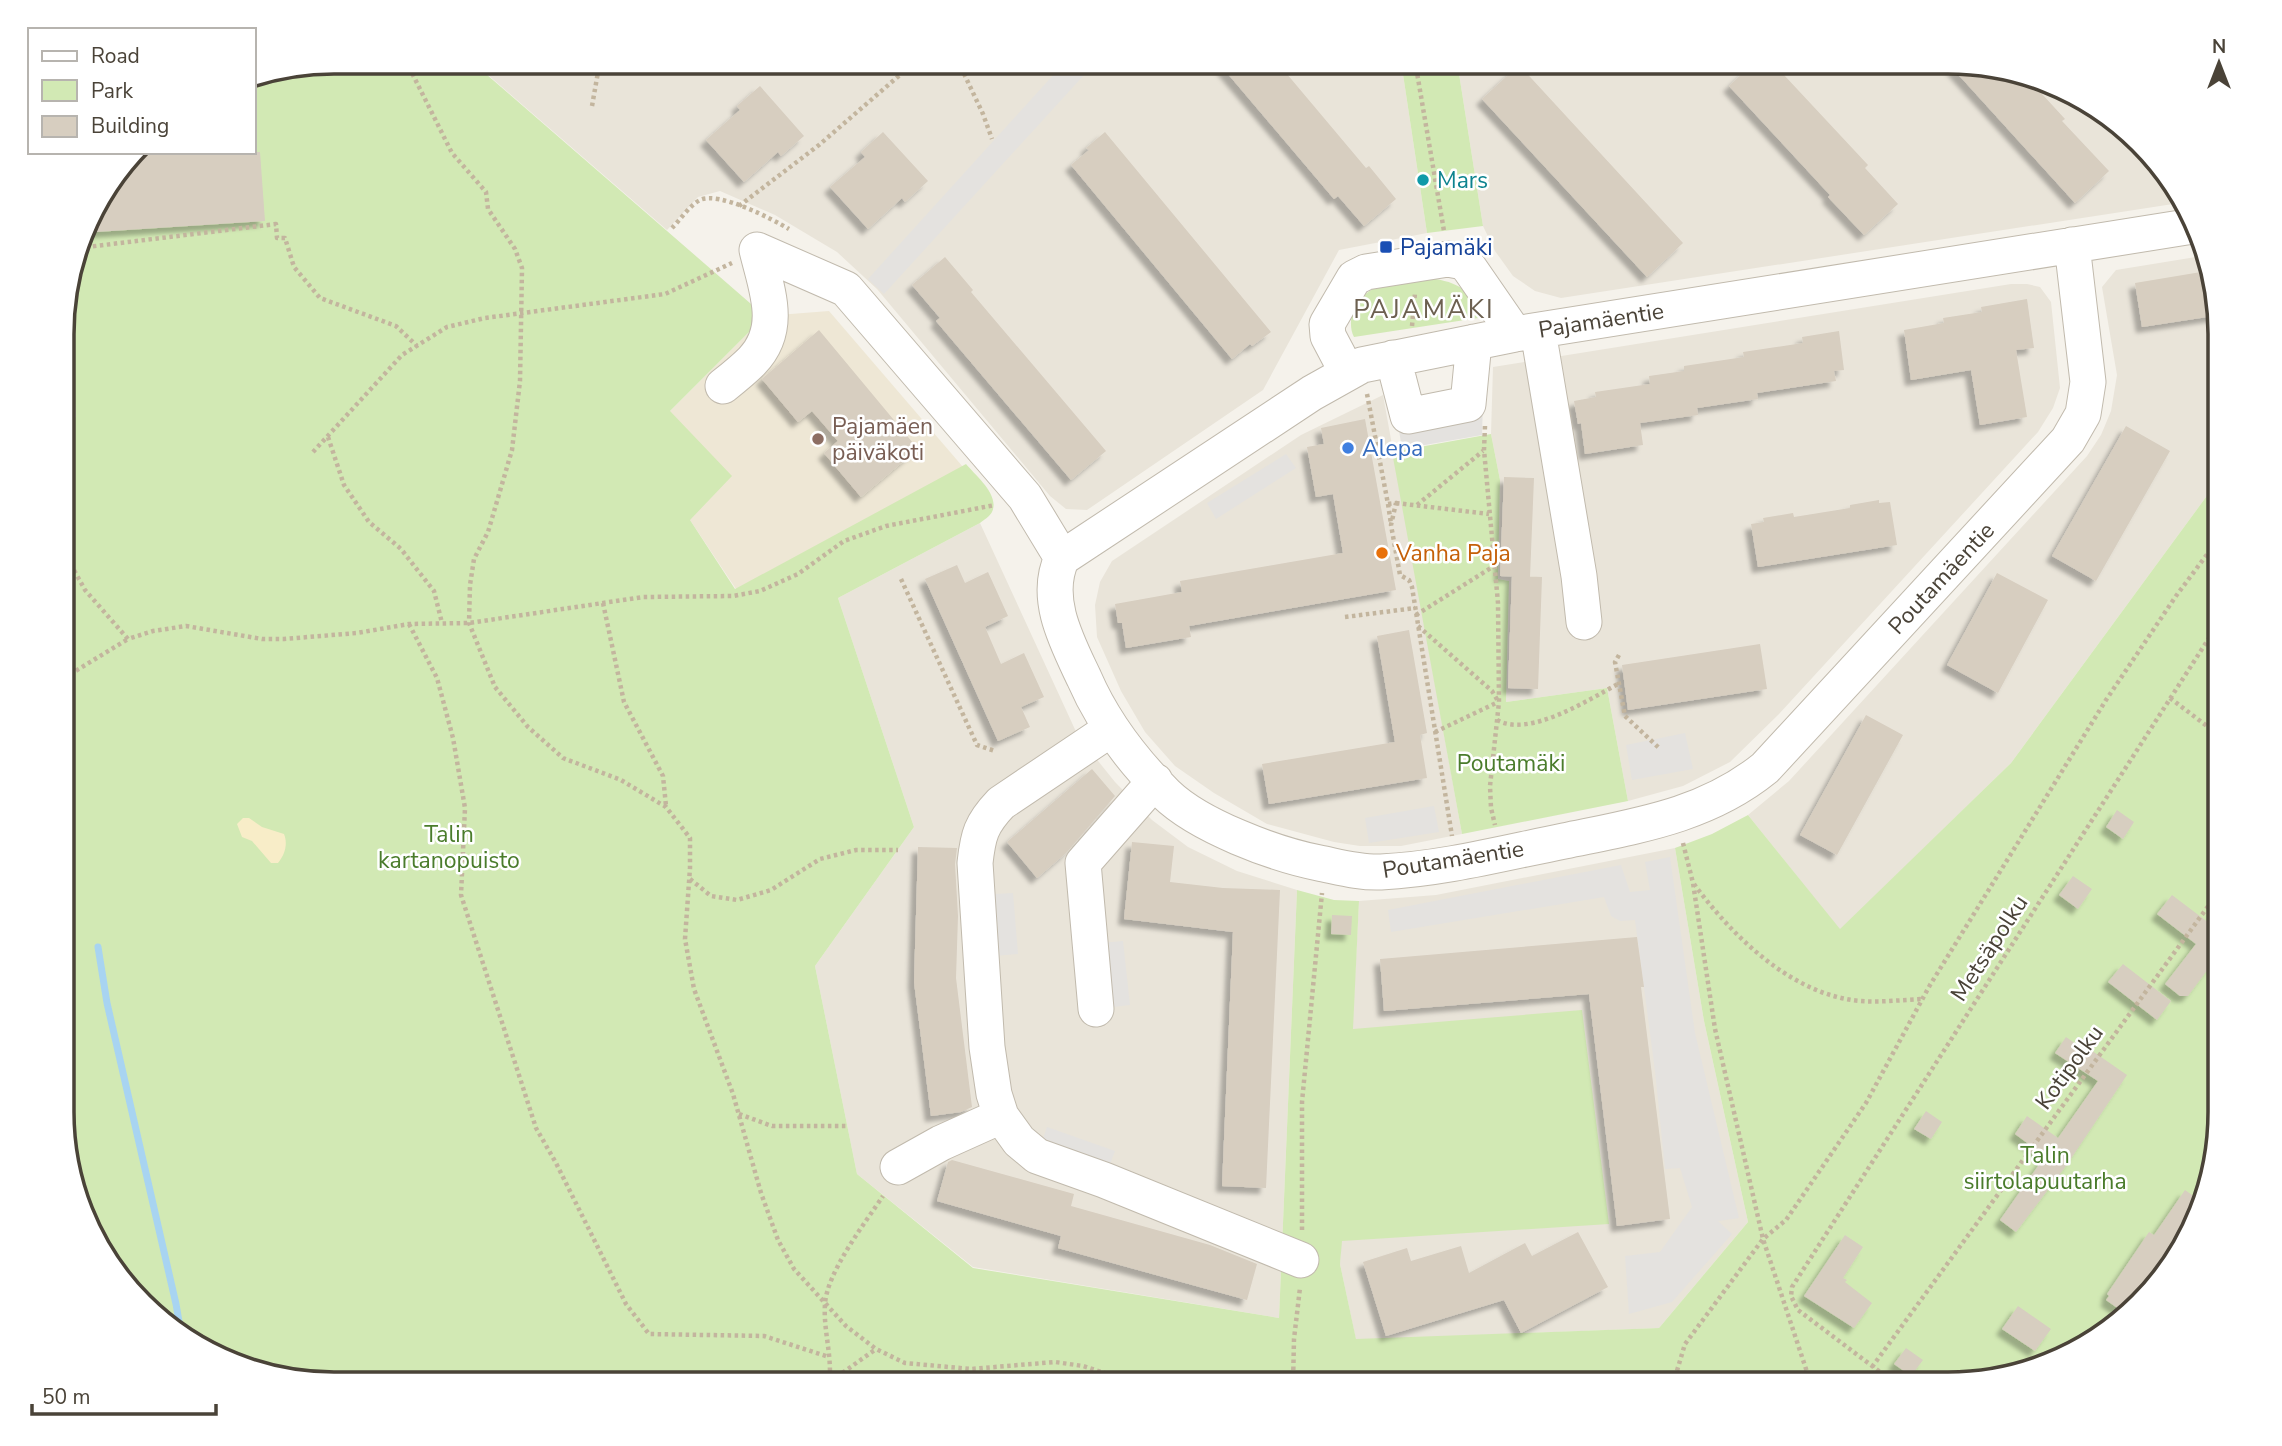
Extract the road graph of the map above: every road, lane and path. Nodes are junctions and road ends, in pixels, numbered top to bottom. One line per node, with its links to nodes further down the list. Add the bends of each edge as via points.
1 (412, 74): 14 (path, via 452,153 486,192 488,209 515,249 522,268)
2 (598, 74): 6 (path)
3 (901, 74): 8 (path, via 820,145)
4 (964, 74): 7 (path)
5 (1416, 74): 13 (path)
6 (592, 106)
7 (992, 139)
8 (738, 206)
9 (2186, 227): 10 (street, Pajamäentie)
10 (2072, 245): 15 (street, Pajamäentie); 58 (street, Poutamäentie, via 2088,382 2078,425 1749,781 1696,809 1623,828 1477,859 1378,872 1277,852 1202,818)
11 (88, 247): 17 (path, via 276,224 277,238 285,238 294,267 320,298 396,326)
12 (757, 250): 14 (path, via 664,293); 20 (street, via 772,325 754,360); 32 (street, via 846,289 1025,497)
13 (1434, 261): 15 (street, via 1464,262); 18 (path, via 1413,308); 19 (street, via 1354,278 1326,331)
14 (523, 314): 17 (path, via 447,327); 42 (path, via 512,450 488,532 474,559)
15 (1527, 332): 16 (street, Pajamäentie); 40 (street, via 1579,576)
16 (1474, 342): 18 (street, Pajamäentie); 18 (street, via 1468,404 1408,416)
17 (417, 346): 22 (path, via 402,355)
18 (1401, 357): 19 (street, Pajamäentie, via 1362,365)
19 (1357, 382): 26 (path, via 1375,434); 32 (street, Pajamäentie)
20 (723, 386)
21 (1485, 424): 23 (path)
22 (328, 436): 24 (path); 41 (path, via 344,485 369,522 401,549 434,591)
23 (1484, 450): 28 (path); 29 (path)
24 (313, 452)
25 (1396, 503): 26 (path); 28 (path); 30 (path)
26 (1388, 504): 30 (path)
27 (999, 505): 36 (path, via 886,526 844,541 798,574 760,591)
28 (1416, 506): 29 (path)
29 (1489, 514): 33 (path)
30 (1391, 525): 37 (path, via 1400,575 1409,580)
31 (2208, 553): 68 (path, via 2106,700)
32 (1062, 558): 54 (street, Poutamäentie, via 1054,576 1057,610 1077,663)
33 (1493, 566): 38 (path); 51 (path)
34 (74, 570): 45 (path, via 85,590)
35 (901, 579): 57 (path, via 977,745)
36 (603, 603): 42 (path); 59 (path, via 624,702 663,776)
37 (1415, 608): 38 (path); 39 (path)
38 (1416, 615): 44 (path)
39 (1345, 617)
40 (1584, 622)
41 (442, 623): 42 (path); 43 (path)
42 (469, 623): 59 (path, via 495,687 528,727 564,758 621,780)
43 (409, 624): 45 (path, via 284,639 186,626); 78 (path, via 437,678 453,738 465,808 461,895 478,953 536,1128 626,1304 649,1334 764,1336)
44 (1417, 625): 51 (path); 55 (path)
45 (128, 639): 48 (path)
46 (2208, 639): 50 (path, Metsäpolku)
47 (1619, 655): 49 (path, via 1615,662)
48 (74, 672)
49 (1618, 684): 52 (path, via 1536,722 1517,726); 56 (path, via 1625,716)
50 (2170, 698): 53 (path); 79 (path, Metsäpolku, via 1792,1287 1798,1310)
51 (1499, 702): 52 (path); 55 (path)
52 (1497, 720): 60 (path, via 1490,786)
53 (2208, 727)
54 (1111, 729): 58 (street, Poutamäentie); 71 (street, via 1001,803 978,837 975,863 987,1046)
55 (1435, 732): 62 (path)
56 (1659, 748)
57 (995, 751)
58 (1155, 781): 69 (street, via 1083,863)
59 (666, 807): 64 (path, via 690,838)
60 (1496, 831)
61 (1682, 839): 65 (path)
62 (1452, 841)
63 (898, 850): 64 (path, via 856,850 820,859 771,890 737,900 711,896)
64 (689, 878): 70 (path, via 685,939 694,989)
65 (1693, 883): 68 (path, via 1724,921 1784,974 1807,987 1847,1000); 74 (path, via 1715,1029)
66 (1322, 889): 75 (path, via 1302,1102)
67 (2208, 906): 79 (path, Kotipolku)
68 (1922, 999): 74 (path, via 1866,1103 1786,1220)
69 (1096, 1009)
70 (738, 1114): 72 (path, via 772,1126); 76 (path, via 778,1240 793,1269)
71 (1001, 1116): 73 (street, via 941,1143); 75 (street, via 1037,1156)
72 (847, 1126)
73 (891, 1181): 76 (path, via 834,1276)
74 (1763, 1239): 84 (path, via 1685,1344); 85 (path)
75 (1301, 1260): 83 (path)
76 (825, 1303): 77 (path); 78 (path)
77 (876, 1349): 81 (path); 82 (path, via 905,1363 971,1369 1055,1362)
78 (829, 1357): 80 (path)
79 (1872, 1367): 86 (path)
80 (830, 1372)
81 (845, 1372)
82 (1101, 1372)
83 (1293, 1372)
84 (1677, 1372)
85 (1807, 1372)
86 (1879, 1372)

